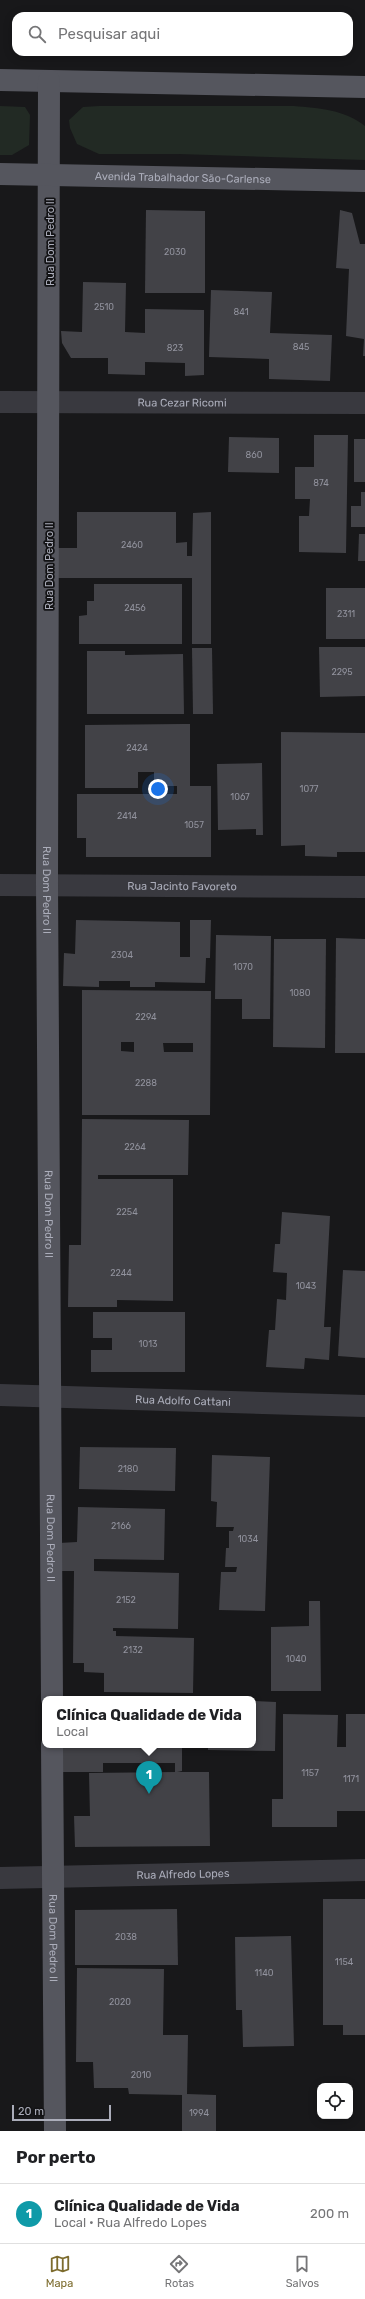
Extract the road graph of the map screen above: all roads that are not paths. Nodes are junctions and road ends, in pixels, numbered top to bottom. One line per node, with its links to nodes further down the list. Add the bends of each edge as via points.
1 (0, 80): 2 (main road)
2 (49, 81): 3 (main road); 5 (main road, Rua Dom Pedro II)
3 (362, 90)
4 (0, 174): 5 (main road, Avenida Trabalhador São-Carlense)
5 (50, 174): 6 (main road, Avenida Trabalhador São-Carlense); 8 (main road, Rua Dom Pedro II)
6 (365, 181)
7 (0, 402): 8 (street, Rua Cezar Ricomi)
8 (49, 402): 9 (street, Rua Cezar Ricomi); 10 (main road, Rua Dom Pedro II)
9 (365, 403)
10 (47, 884): 11 (street, Rua Jacinto Favoreto); 12 (street, Rua Jacinto Favoreto); 14 (main road, Rua Dom Pedro II)
11 (0, 885)
12 (365, 887)
13 (0, 1395): 14 (street, Rua Adolfo Cattani)
14 (50, 1396): 15 (street, Rua Adolfo Cattani); 16 (main road, Rua Dom Pedro II)
15 (365, 1406)
16 (52, 1696)
17 (52, 1748): 20 (main road, Rua Dom Pedro II)
18 (365, 1870): 20 (street, Rua Alfredo Lopes)
19 (0, 1878): 20 (street, Rua Alfredo Lopes)
20 (53, 1878): 21 (main road, Rua Dom Pedro II)
21 (55, 2131)

